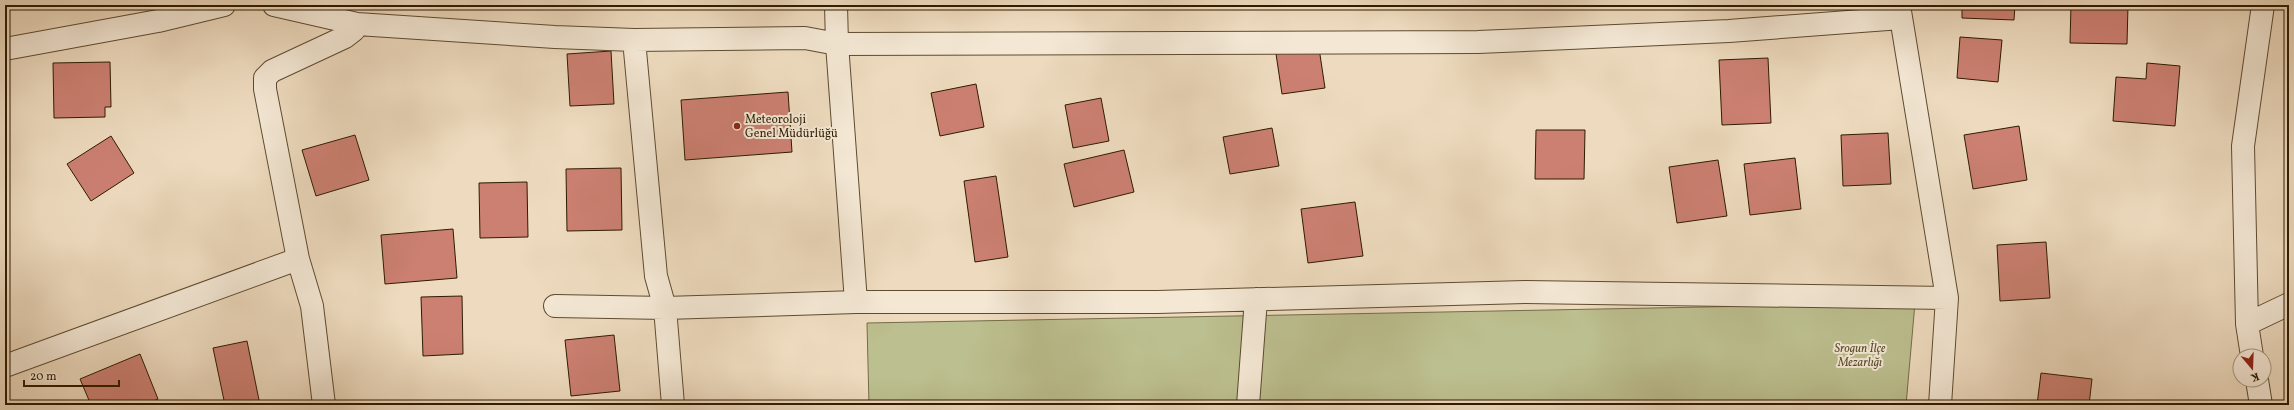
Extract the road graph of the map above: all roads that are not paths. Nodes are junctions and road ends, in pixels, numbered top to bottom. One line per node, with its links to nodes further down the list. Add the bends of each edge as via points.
1 (224, 5): 9 (street, via 158,21)
2 (274, 5): 6 (street)
3 (836, 5): 8 (street)
4 (2266, 6): 17 (street, via 2243,146)
5 (1900, 11): 8 (street, via 1729,31 1478,42); 11 (street)
6 (357, 24): 7 (street); 10 (street, via 354,30 344,37 272,70 265,78 265,90)
7 (634, 40): 8 (street, via 805,38); 16 (street, via 656,276)
8 (837, 44): 13 (street)
9 (5, 49)
10 (298, 259): 19 (street); 21 (street, via 312,306)
11 (1947, 298): 12 (street, via 1525,292); 24 (street)
12 (1256, 299): 13 (street, via 1157,302); 23 (street)
13 (856, 302): 16 (street)
14 (2289, 304): 17 (street)
15 (555, 306): 16 (street)
16 (664, 308): 22 (street)
17 (2247, 324): 18 (street)
18 (2251, 348)
19 (5, 366)
20 (2258, 388): 25 (street)
21 (324, 405)
22 (673, 405)
23 (1248, 405)
24 (1940, 405)
25 (2261, 405)

